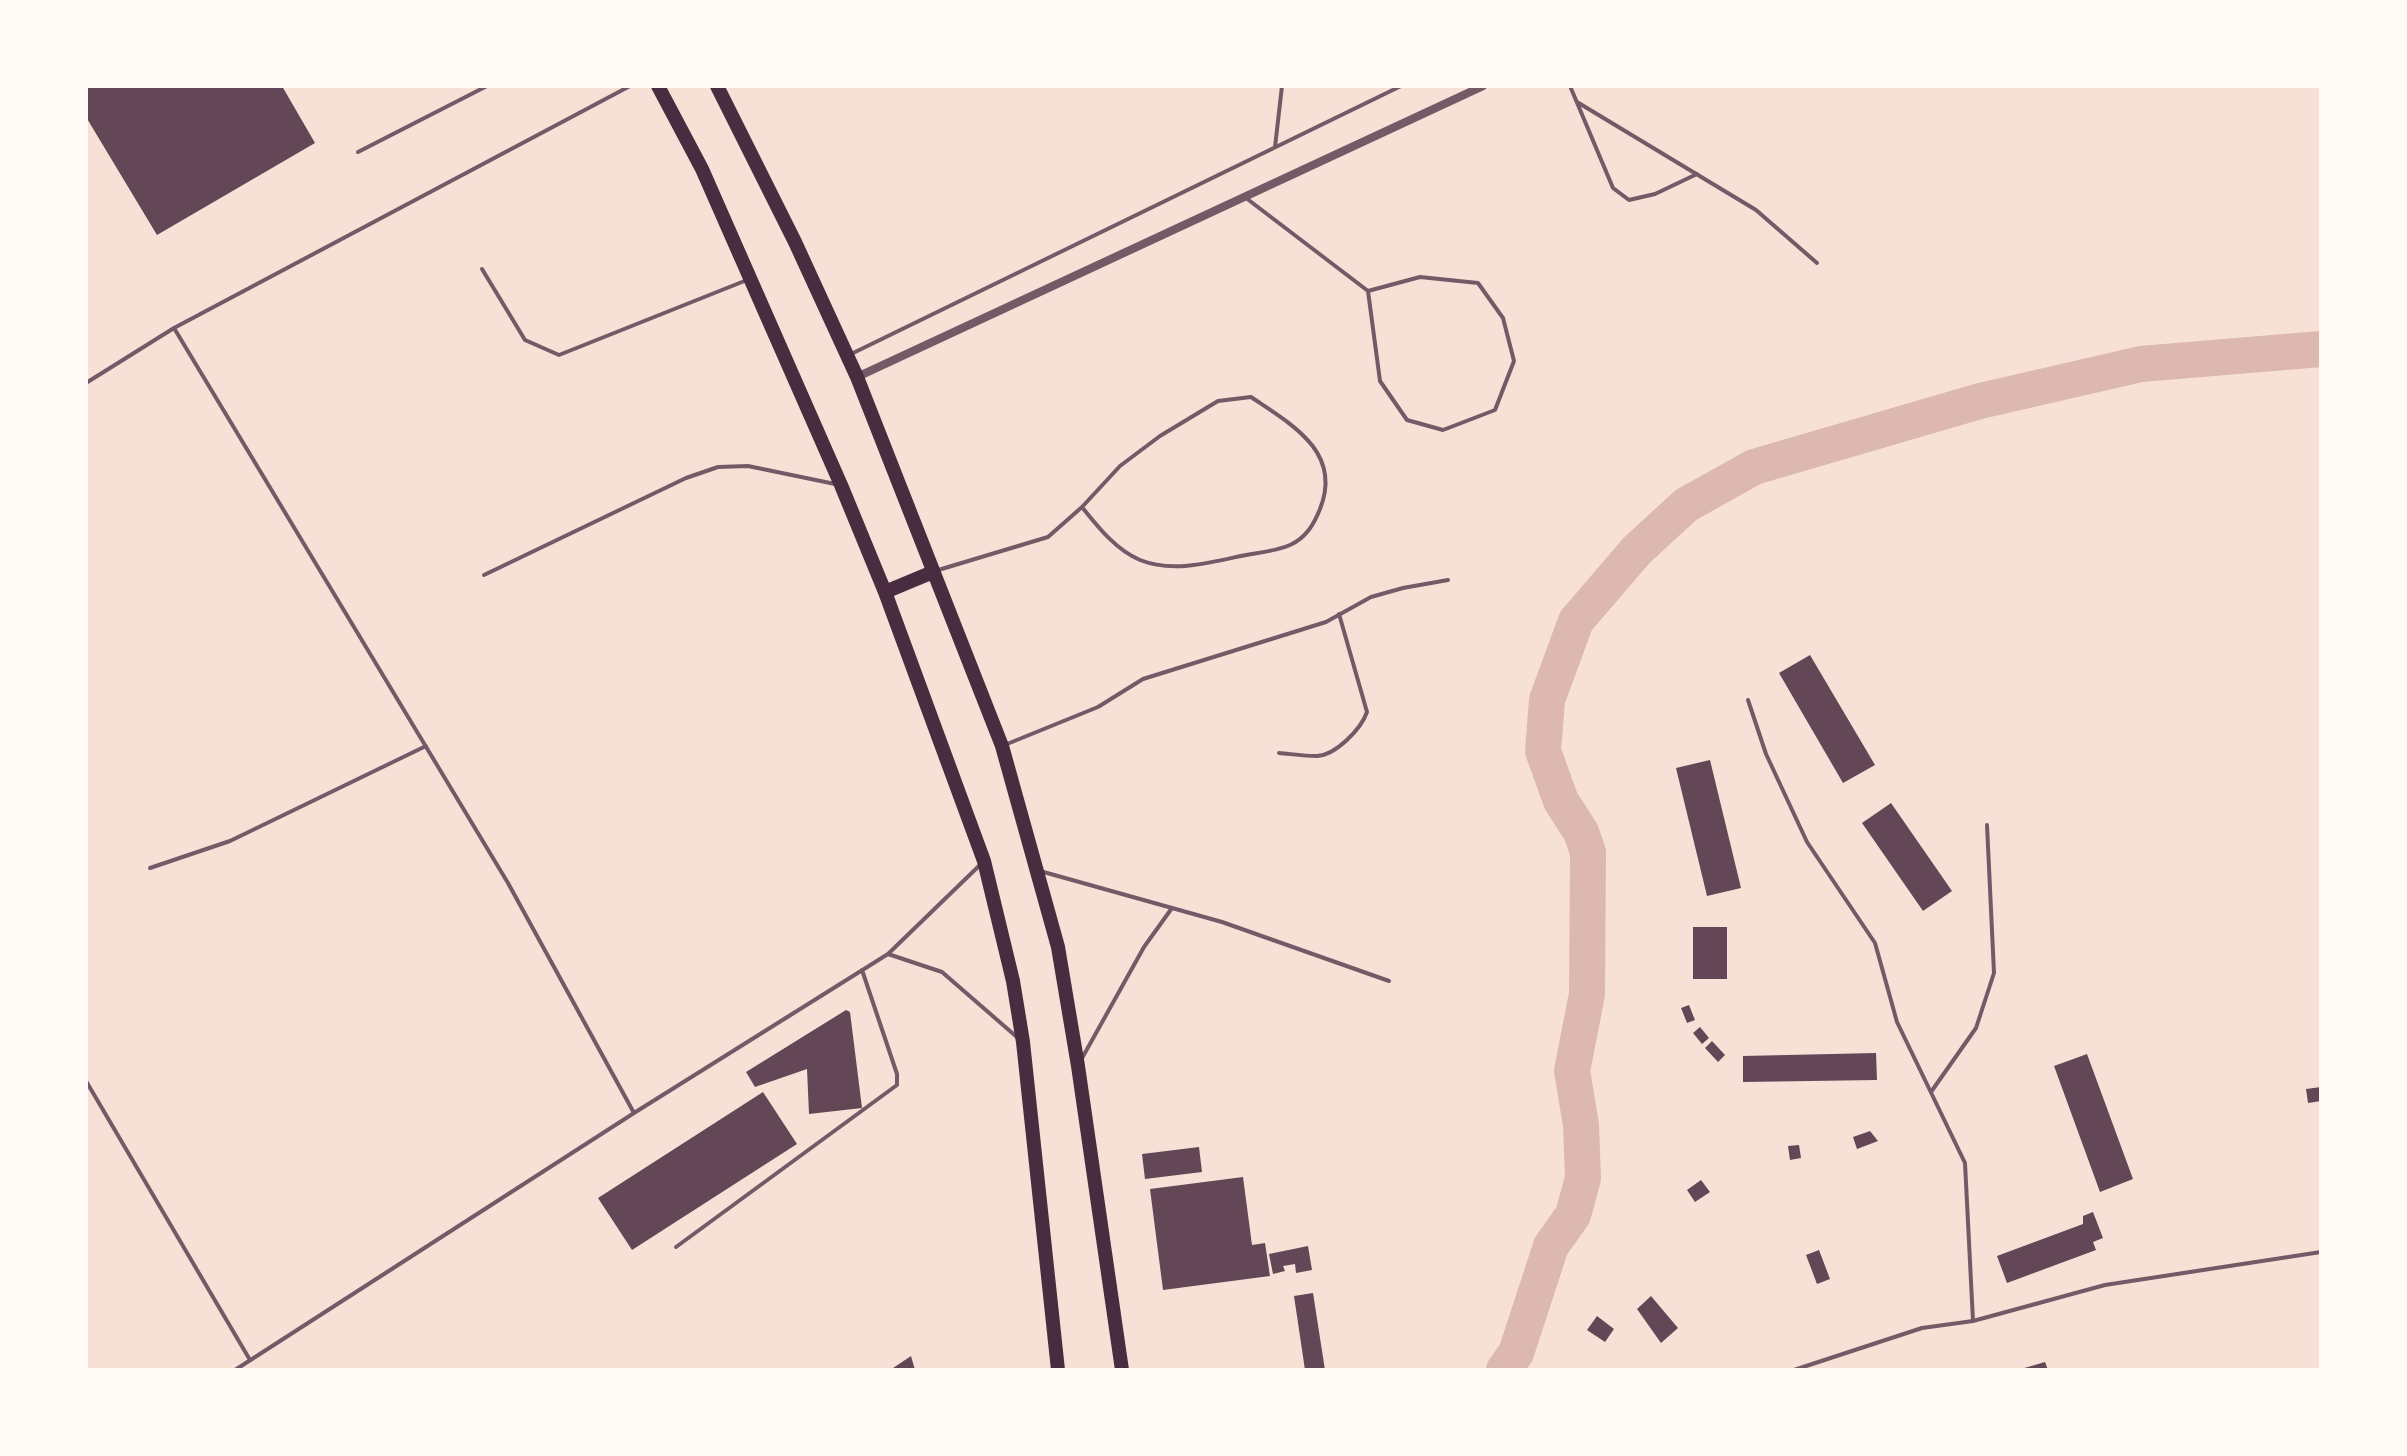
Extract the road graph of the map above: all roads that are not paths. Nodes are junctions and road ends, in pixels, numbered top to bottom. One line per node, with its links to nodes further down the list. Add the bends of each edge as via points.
1 (487, 86): 11 (lane)
2 (630, 86): 18 (lane)
3 (658, 86): 16 (highway, via 702,169)
4 (717, 86): 19 (highway)
5 (1282, 86): 10 (lane)
6 (1401, 86): 10 (lane)
7 (1483, 86): 13 (street)
8 (1570, 86): 9 (lane)
9 (1577, 102): 12 (lane); 12 (lane, via 1613,188 1629,200)
10 (1275, 147): 19 (lane)
11 (358, 152)
12 (1697, 174): 14 (lane, via 1756,210)
13 (1244, 197): 17 (lane); 20 (street)
14 (1817, 263)
15 (482, 269): 16 (lane, via 525,340 559,355)
16 (749, 279): 22 (highway)
17 (1368, 291): 17 (lane, via 1420,277 1478,283 1503,318 1514,361 1495,410 1443,430 1407,420 1380,381)
18 (174, 328): 21 (lane); 30 (lane)
19 (847, 356): 20 (highway)
20 (857, 377): 24 (highway)
21 (86, 383)
22 (841, 485): 25 (lane, via 748,466 718,467); 27 (highway)
23 (1082, 507): 23 (lane, via 1106,537 1137,559 1164,567 1214,562 1290,545 1313,526 1325,497 1323,459 1299,429 1251,397 1218,401 1120,466); 24 (lane, via 1048,537)
24 (933, 572): 27 (highway); 31 (highway)
25 (484, 575)
26 (1448, 580): 28 (lane, via 1371,597)
27 (885, 592): 34 (highway)
28 (1339, 614): 31 (lane, via 1143,679 1098,707); 32 (lane, via 1367,712 1362,726 1321,756)
29 (1748, 700): 44 (lane, via 1766,754 1807,842 1875,943 1897,1022)
30 (426, 746): 35 (lane, via 230,841); 45 (lane)
31 (1002, 746): 36 (highway)
32 (1279, 753)
33 (1987, 825): 44 (lane, via 1994,973 1976,1028)
34 (984, 861): 38 (lane); 41 (highway)
35 (150, 868)
36 (1038, 870): 37 (lane); 42 (highway, via 1058,947)
37 (1172, 908): 40 (lane); 42 (lane, via 1144,947)
38 (888, 954): 39 (lane); 41 (lane, via 942,972)
39 (862, 970): 45 (lane); 46 (lane, via 897,1085)
40 (1389, 981)
41 (1023, 1042): 51 (highway)
42 (1078, 1066): 52 (highway)
43 (86, 1081): 49 (lane)
44 (1931, 1092): 48 (lane, via 1965,1163)
45 (634, 1113): 49 (lane)
46 (676, 1247)
47 (2321, 1252): 48 (lane, via 2105,1285)
48 (1973, 1321): 53 (lane, via 1922,1328)
49 (250, 1360): 50 (lane)
50 (235, 1370)
51 (1058, 1370)
52 (1122, 1370)
53 (1794, 1370)

